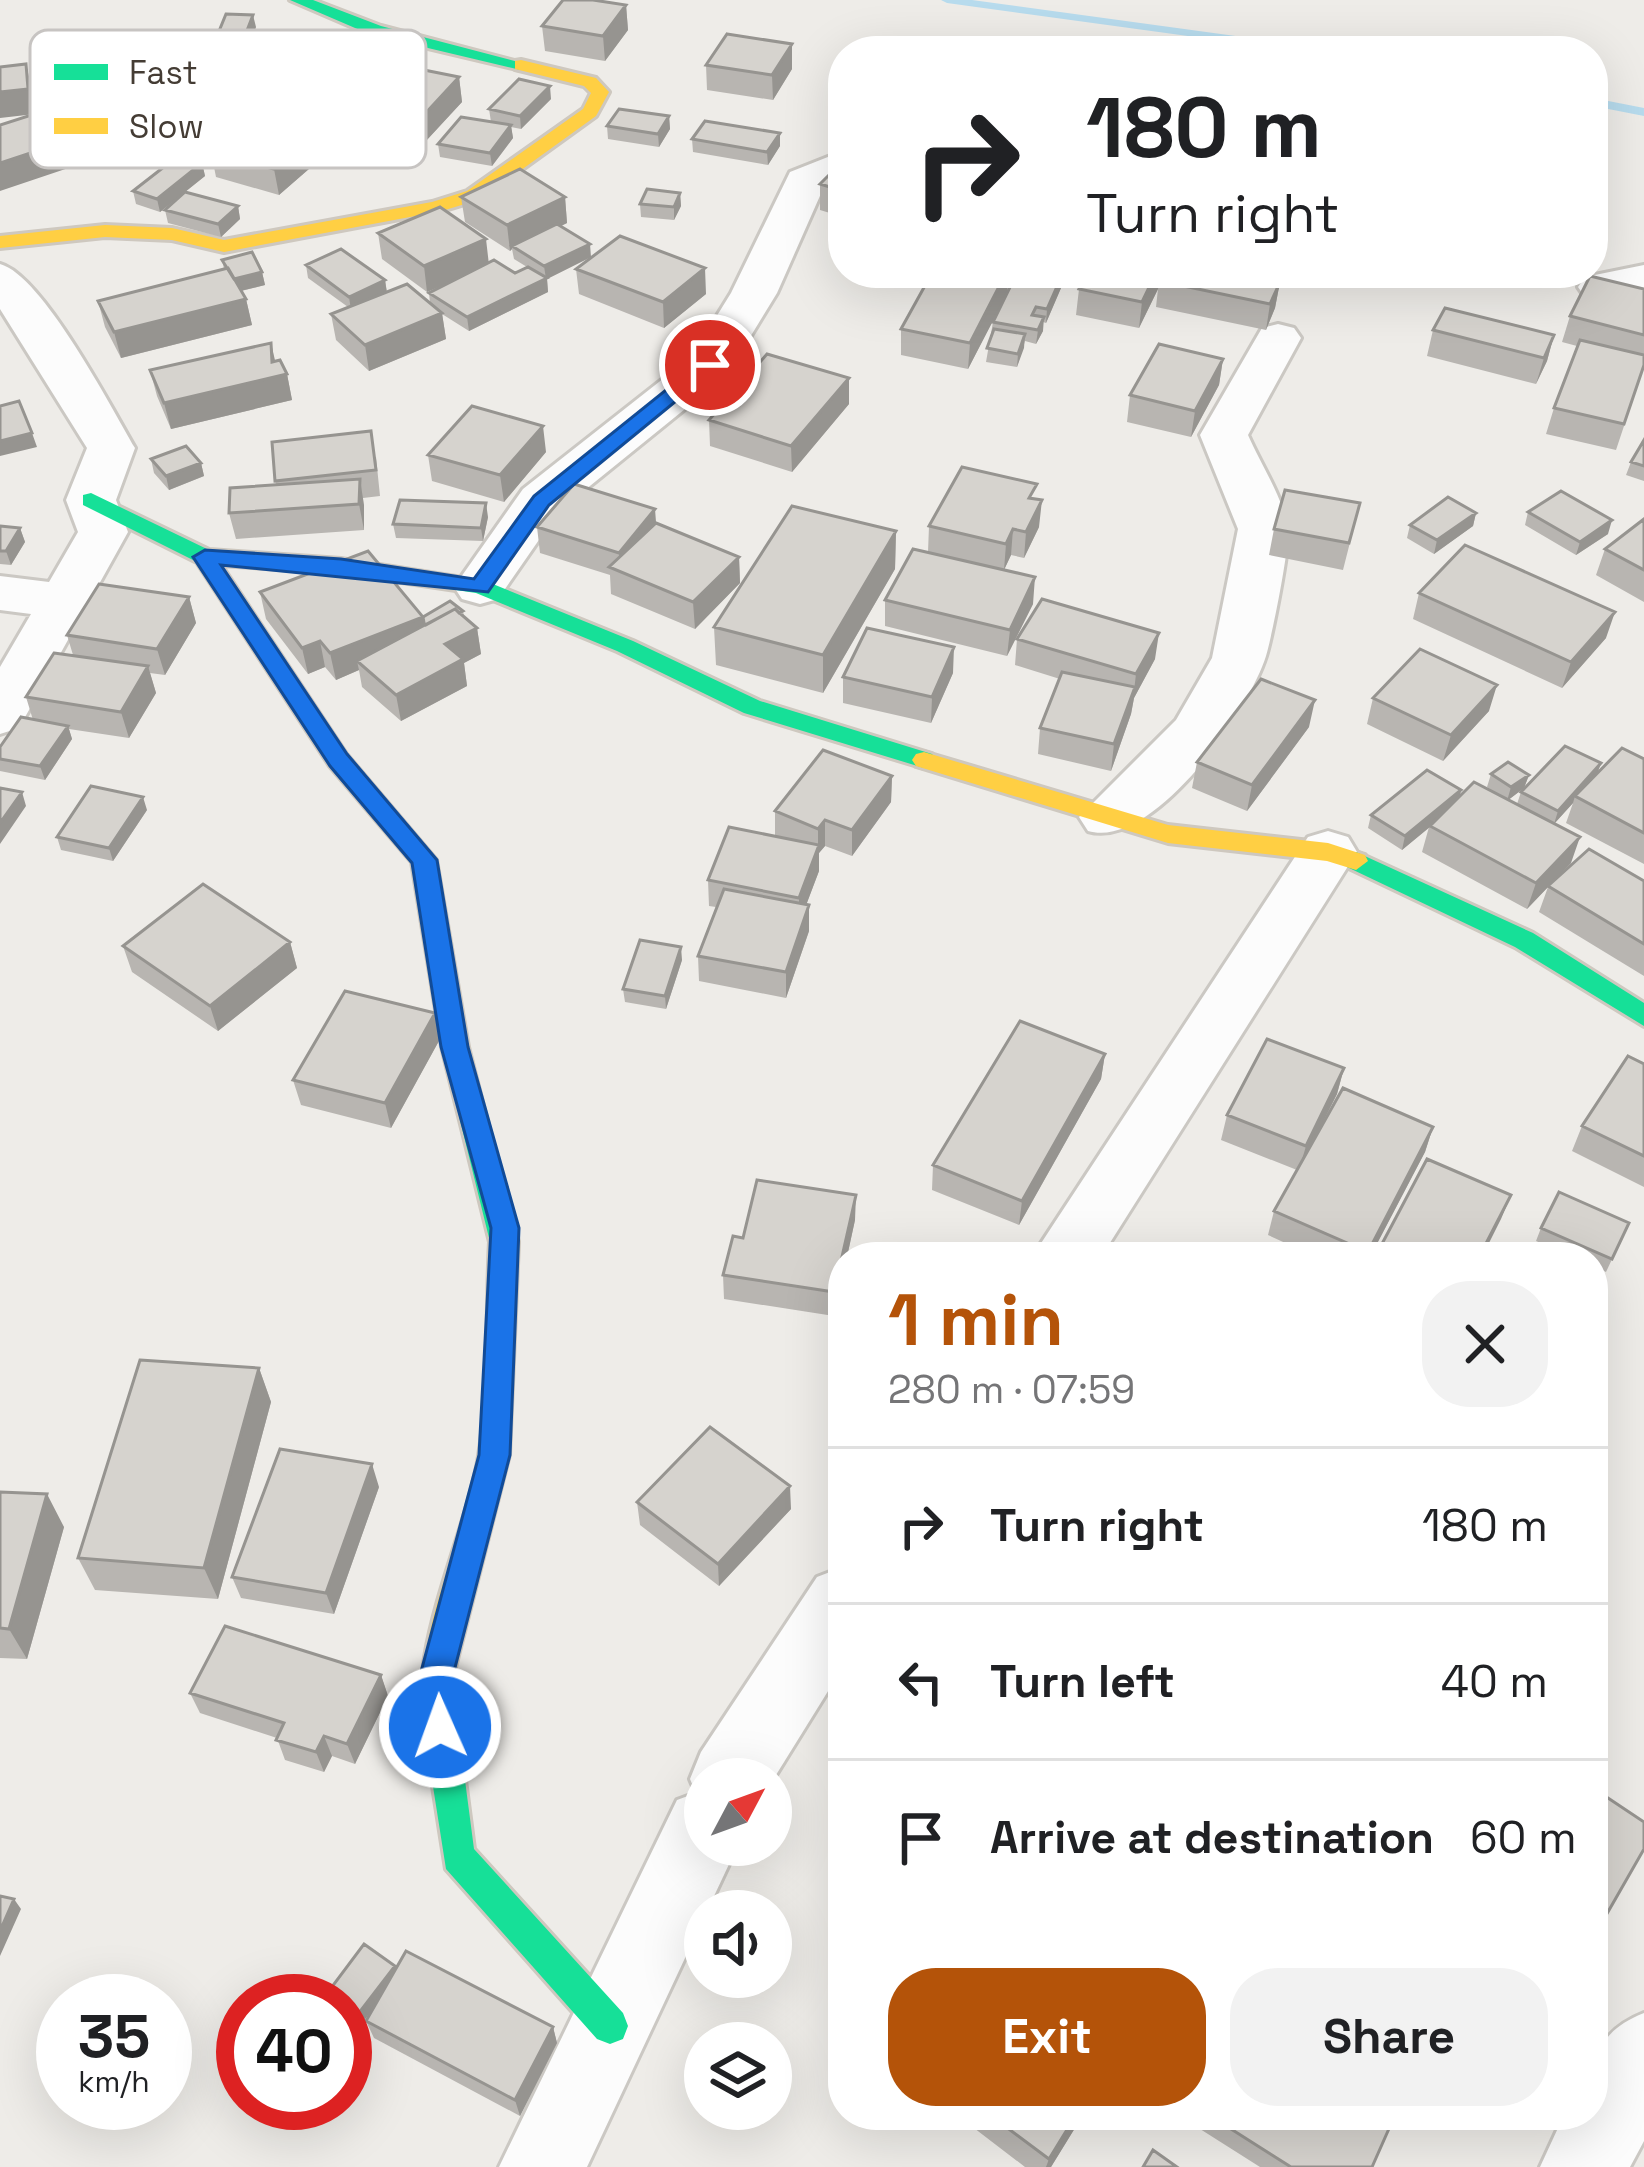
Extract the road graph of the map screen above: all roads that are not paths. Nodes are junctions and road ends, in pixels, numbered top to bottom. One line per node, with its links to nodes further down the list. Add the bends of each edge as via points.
1 (298, 0): 2 (street)
2 (375, 30)
3 (426, 42): 5 (street, via 590,82 600,92 590,112 473,195 435,207 224,246 106,231)
4 (828, 171): 10 (street, via 805,181 754,293 710,365 542,500)
5 (0, 242)
6 (0, 278): 8 (street, via 111,448)
7 (1278, 338): 14 (street, via 1224,435 1263,529 1239,658 1197,732)
8 (91, 500): 9 (street); 12 (street, via 103,532)
9 (205, 557): 10 (street); 21 (street, via 338,760 424,860 455,1047 505,1228 494,1455 435,1683 458,1856)
10 (480, 587): 14 (street, via 752,707)
11 (0, 593): 12 (street)
12 (67, 601): 13 (street)
13 (0, 715)
14 (1108, 817): 15 (street, via 1168,834)
15 (1328, 852): 16 (street, via 1385,871 1524,940); 17 (street)
16 (1644, 1016)
17 (1075, 1242)
18 (828, 1624): 19 (street)
19 (742, 1758)
20 (687, 1866): 21 (street)
21 (610, 2026): 25 (street)
22 (1644, 2055): 23 (street)
23 (1608, 2121)
24 (1603, 2130): 26 (street)
25 (542, 2167)
26 (1583, 2167)

